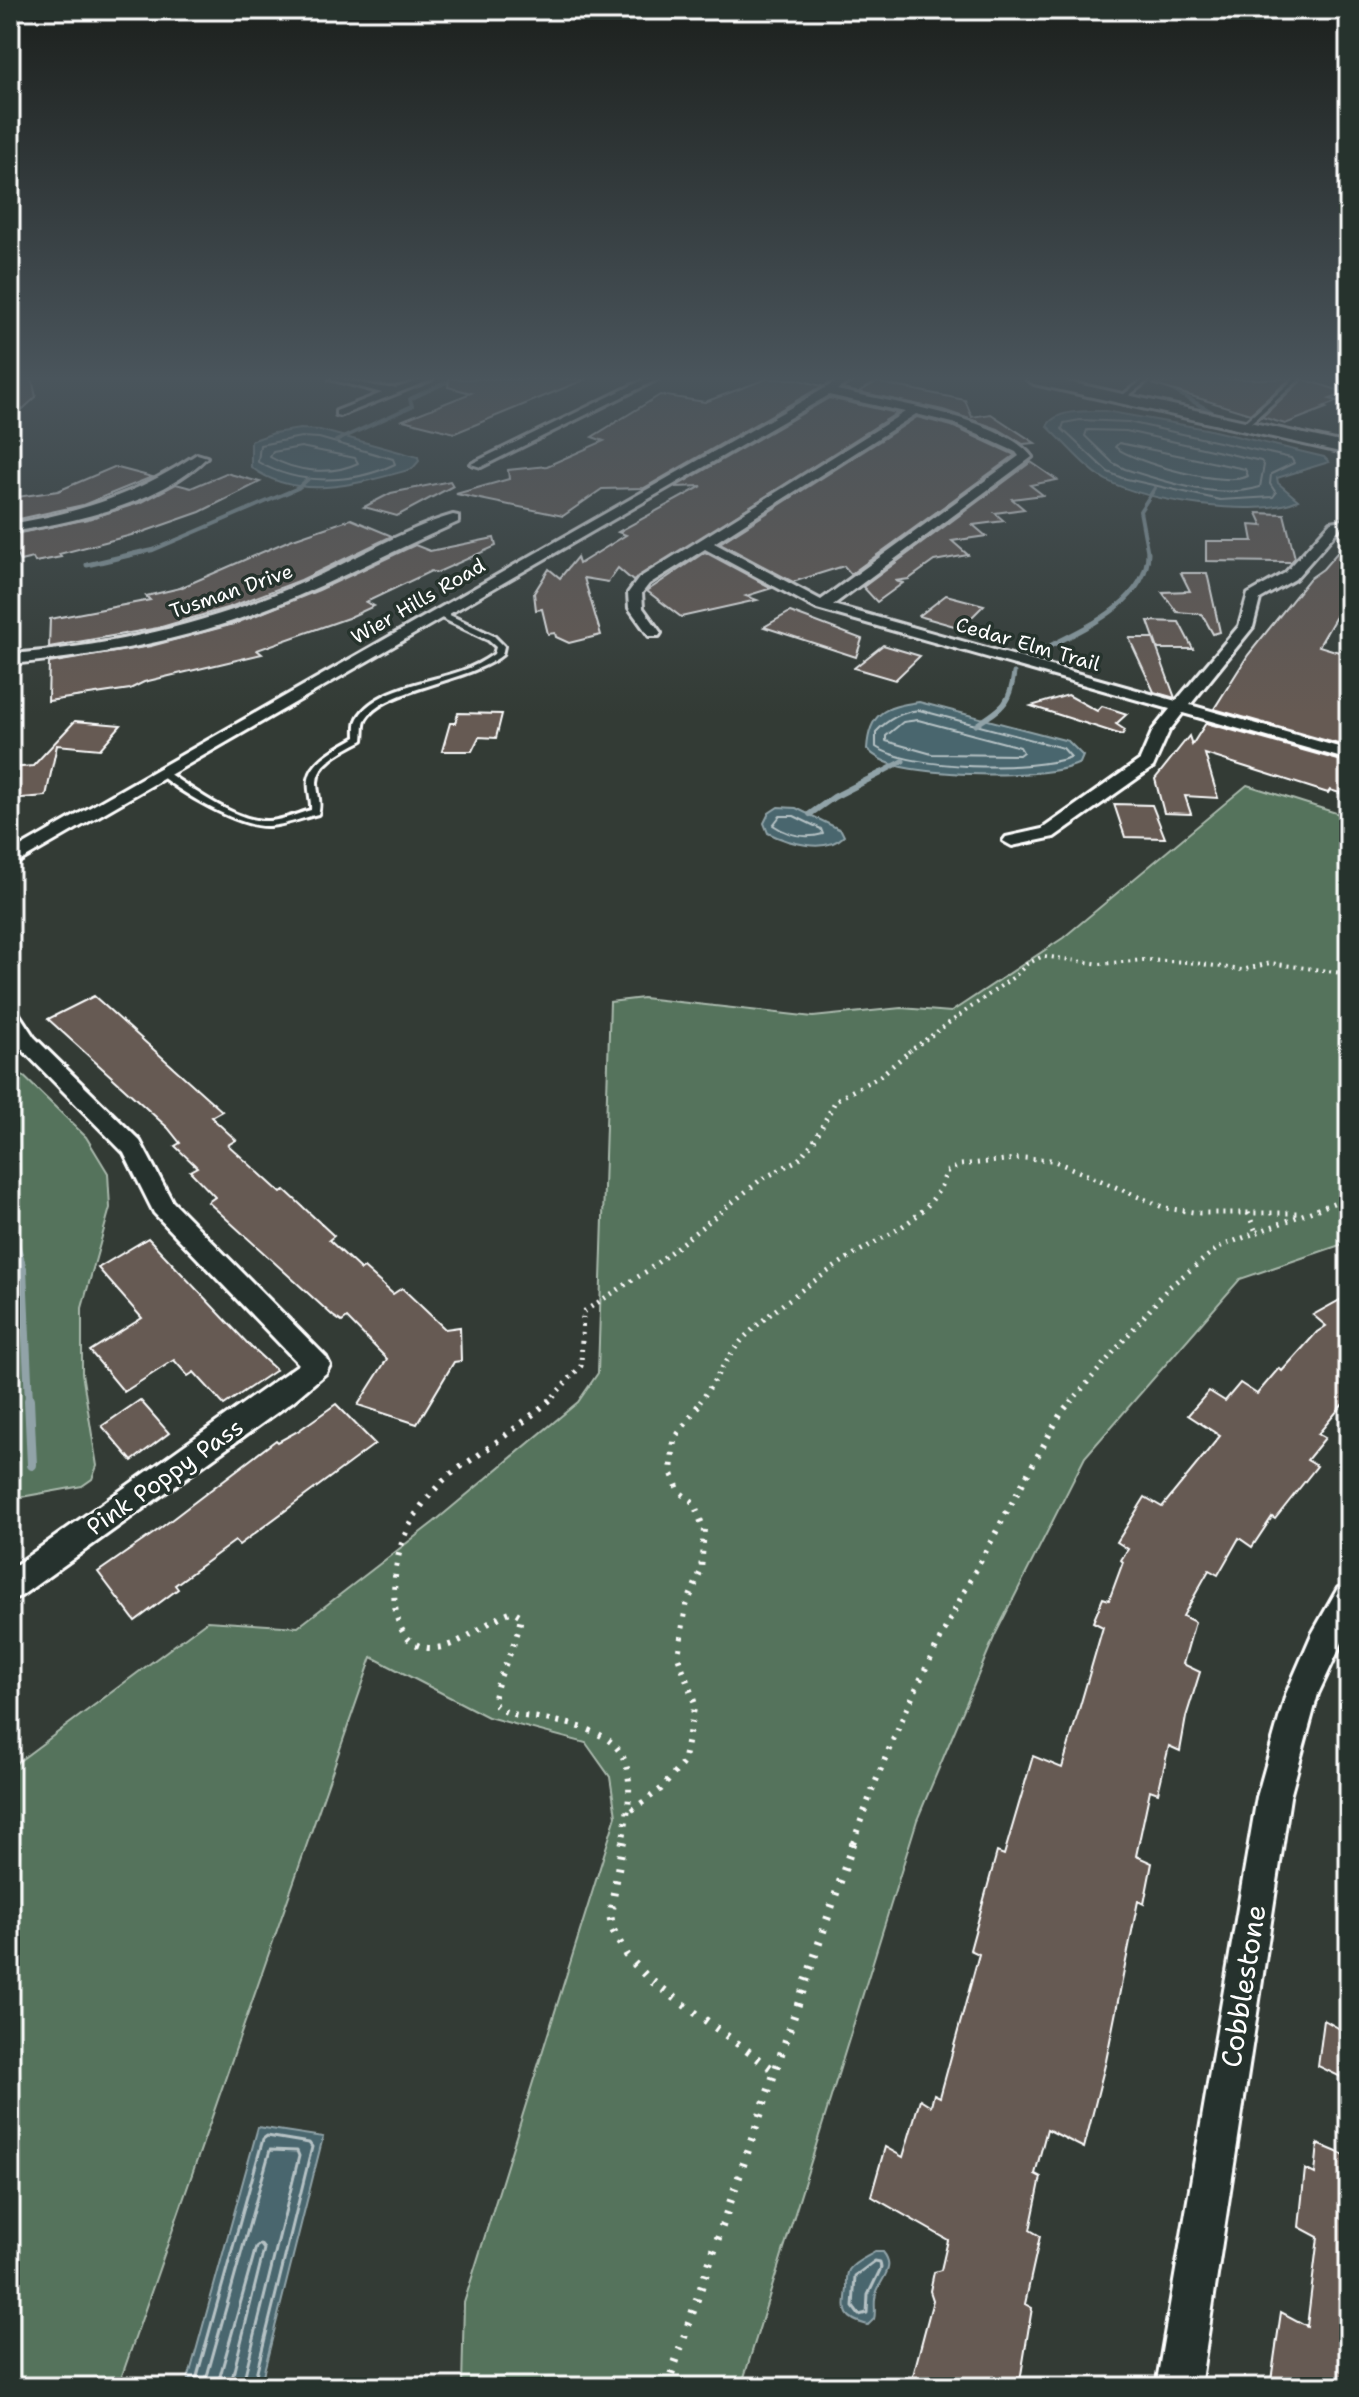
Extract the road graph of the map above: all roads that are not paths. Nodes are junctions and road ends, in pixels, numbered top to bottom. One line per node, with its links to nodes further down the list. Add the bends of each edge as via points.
1 (146, 491): 7 (street, via 73,517)
2 (652, 491): 10 (street, Wier Hills Road)
3 (789, 491): 8 (street)
4 (980, 491): 9 (street)
5 (453, 519): 12 (street, Tusman Drive, via 209,623 131,643)
6 (1349, 523): 13 (street, via 1336,525 1290,576 1253,597 1246,627)
7 (10, 528)
8 (706, 544): 9 (street, Cedar Elm Trail); 11 (street, via 644,581 635,593 636,608)
9 (822, 606): 13 (street, Cedar Elm Trail)
10 (438, 613): 15 (street, Wier Hills Road); 15 (lane, via 491,638 500,646 498,655 486,666 397,695 368,711 359,726 360,738 315,772 315,812 268,824 249,823)
11 (654, 633)
12 (10, 659)
13 (1178, 709): 14 (street, Cedar Elm Trail); 16 (street, via 1161,730 1147,763 1048,833)
14 (1349, 755)
15 (160, 772): 17 (street, Wier Hills Road)
16 (1012, 841)
17 (10, 861)
18 (10, 1016): 19 (street, Pink Poppy Pass, via 26,1042 132,1147 163,1207 317,1365)
19 (10, 1586)
20 (1349, 1598): 21 (street, Cobblestone, via 1327,1632 1299,1698 1273,1796)
21 (1178, 2387)

